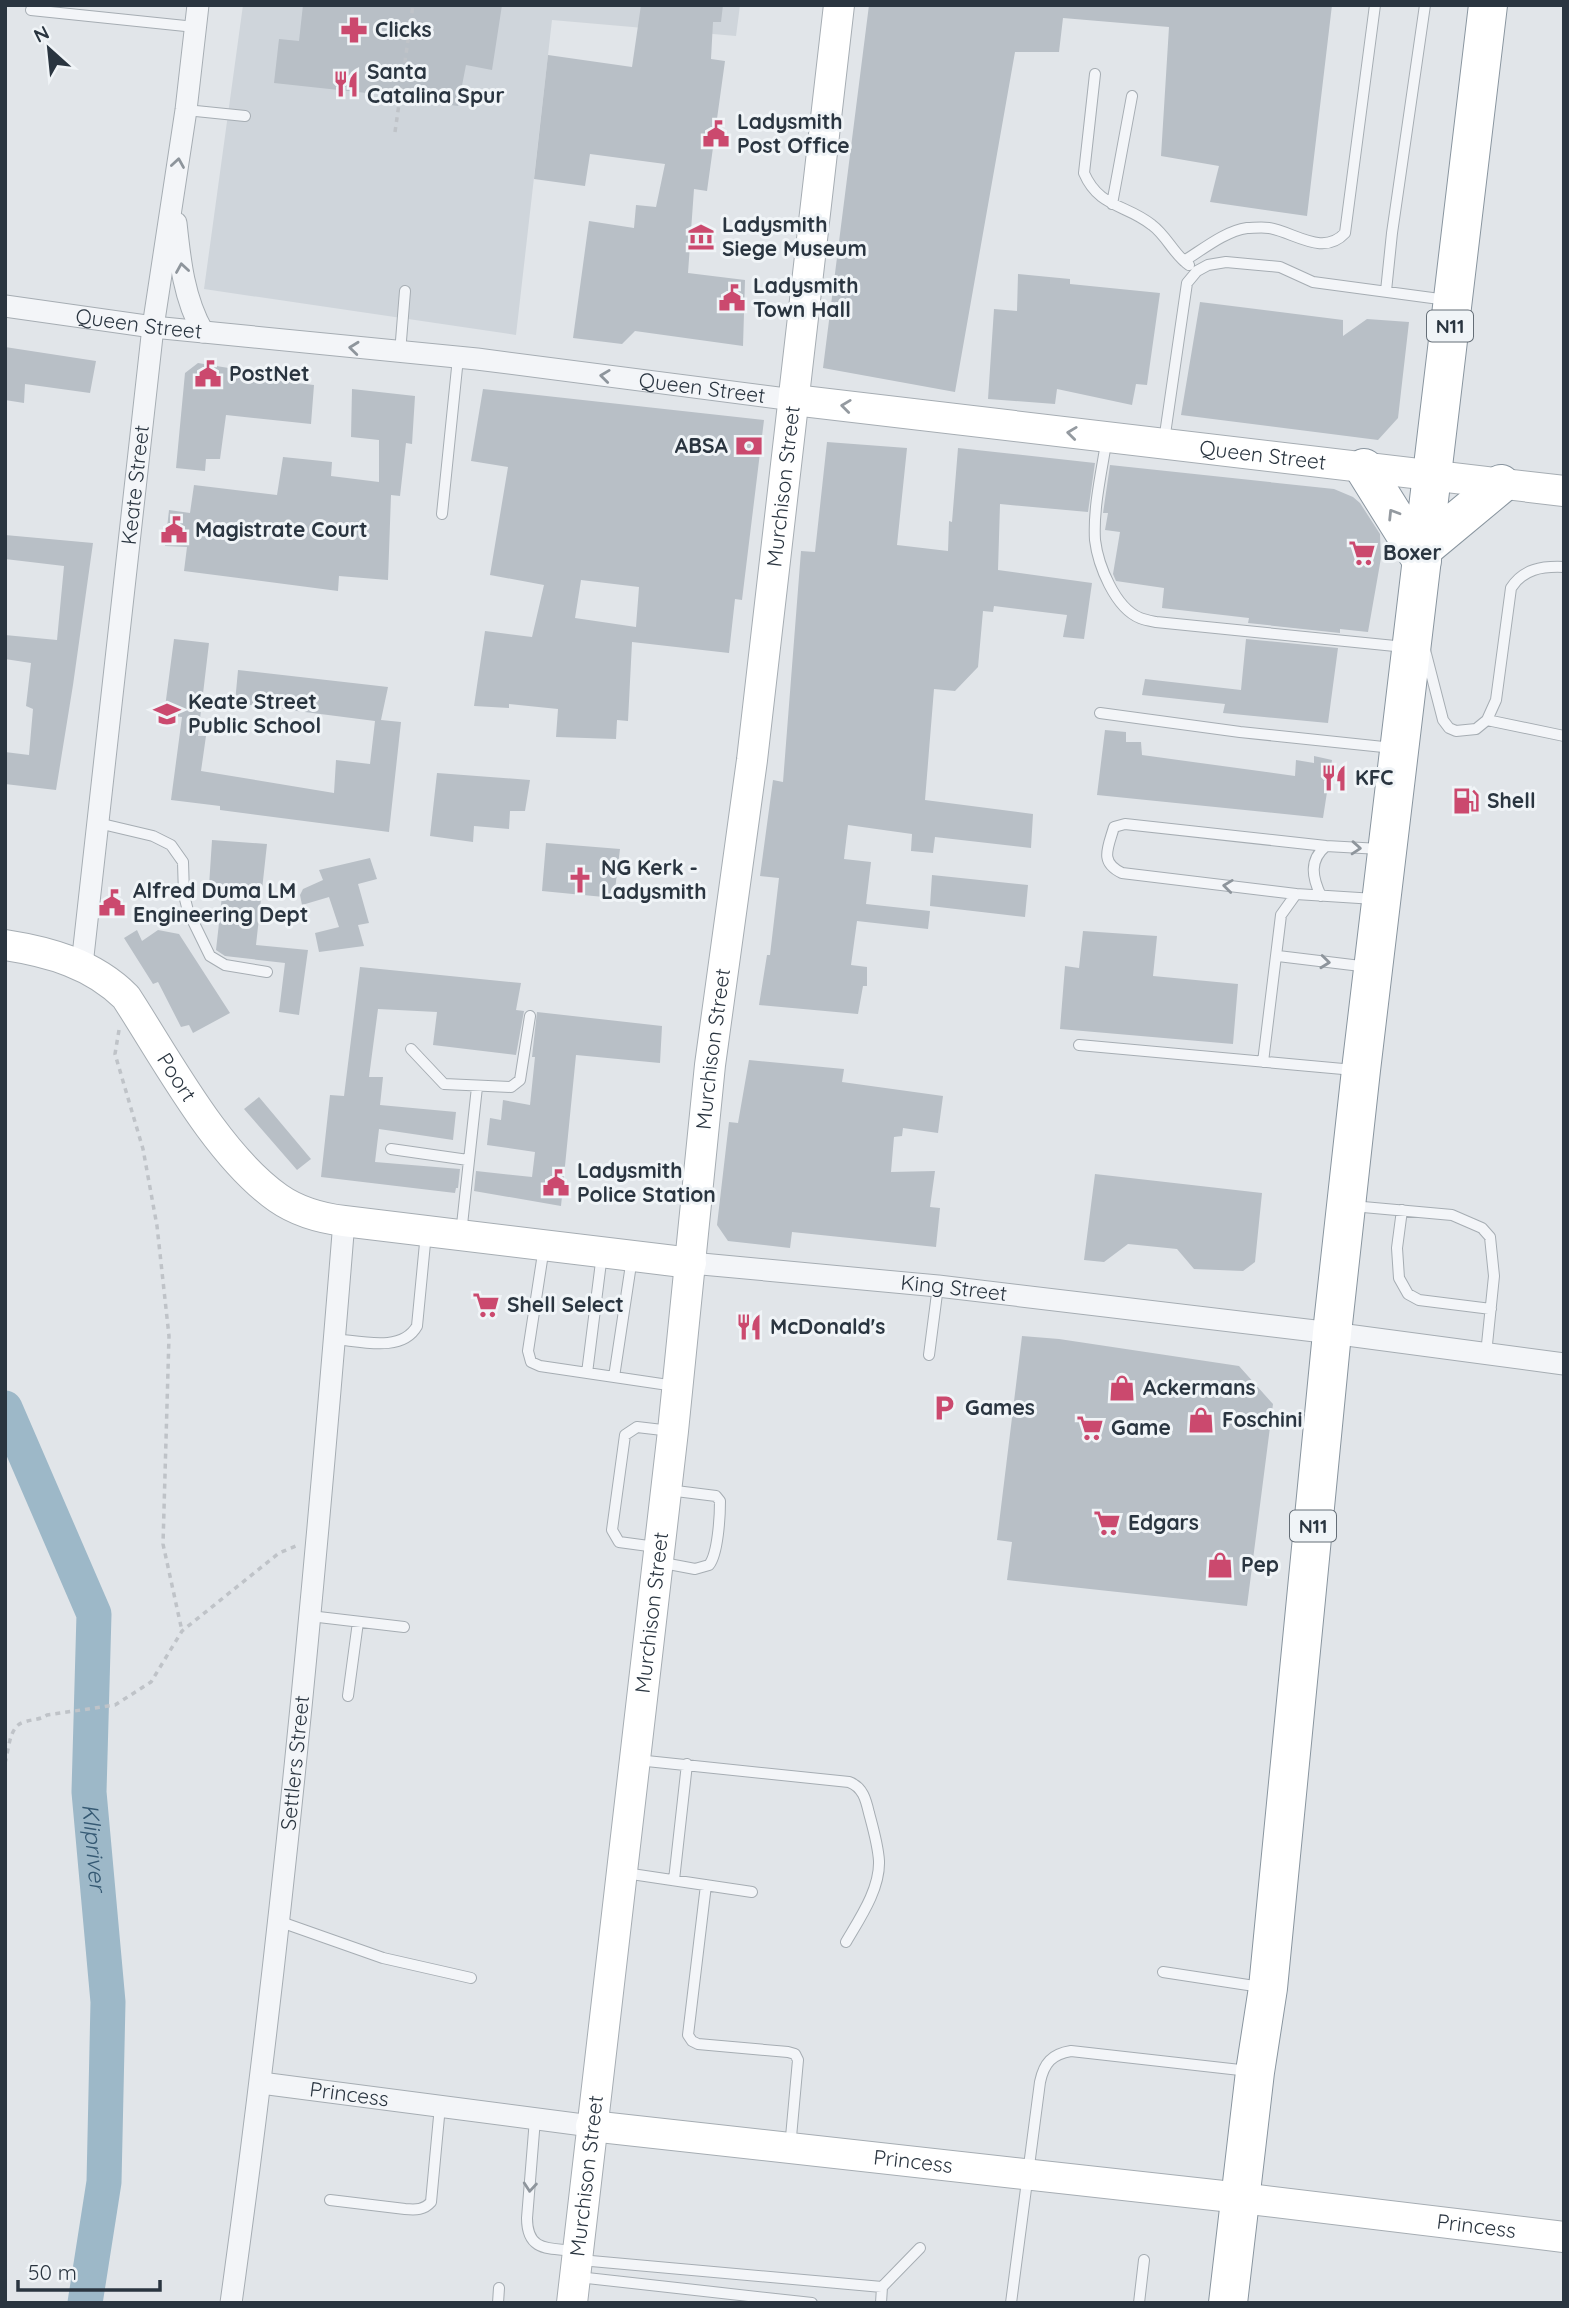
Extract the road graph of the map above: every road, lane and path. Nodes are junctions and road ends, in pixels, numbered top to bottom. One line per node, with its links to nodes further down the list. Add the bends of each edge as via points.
1 (198, 5): 8 (street, Keate Street)
2 (413, 5): 13 (path)
3 (839, 5): 26 (street, Murchison Street)
4 (1375, 5): 16 (lane, via 1345,233 1339,240 1315,244 1268,228 1244,228)
5 (1425, 5): 19 (lane)
6 (1488, 5): 20 (highway, N11)
7 (31, 10): 8 (lane)
8 (195, 27): 11 (street, Keate Street)
9 (1095, 74): 15 (lane, via 1084,173 1099,197)
10 (1132, 96): 15 (lane)
11 (186, 110): 12 (lane); 14 (street, Keate Street, one-way to 11)
12 (245, 116)
13 (396, 132)
14 (173, 195): 22 (street, Keate Street); 23 (street, one-way to 14, via 183,279)
15 (1112, 204): 16 (lane, via 1153,225)
16 (1184, 261): 17 (lane)
17 (1197, 271): 19 (lane, via 1226,262 1280,267 1314,282); 28 (lane, via 1187,283)
18 (405, 291): 24 (lane)
19 (1386, 291): 20 (lane)
20 (1453, 301): 30 (highway, N11)
21 (5, 306): 22 (street, Queen Street)
22 (153, 327): 23 (street, Queen Street); 41 (street, Keate Street)
23 (203, 332): 24 (street, Queen Street, one-way to 23)
24 (400, 353): 25 (street, Queen Street)
25 (458, 358): 26 (street, Queen Street, one-way to 25); 33 (lane)
26 (794, 400): 27 (street, Queen Street, one-way to 26); 69 (street, Murchison Street, via 710,1065)
27 (1107, 437): 28 (street, Queen Street); 36 (lane, via 1096,541 1111,588 1138,617 1156,622)
28 (1163, 444): 29 (street, Queen Street)
29 (1364, 468): 30 (street, Queen Street); 34 (highway, one-way to 29)
30 (1432, 476): 31 (street, Queen Street); 34 (highway, N11)
31 (1501, 484): 32 (street, Queen Street); 34 (highway)
32 (1564, 491)
33 (442, 514)
34 (1423, 554): 36 (highway, N11)
35 (1564, 568): 38 (lane, via 1531,570 1511,588 1496,700)
36 (1414, 632): 38 (lane, via 1449,728 1476,729); 40 (highway, N11)
37 (1100, 713): 40 (lane)
38 (1487, 720): 39 (lane)
39 (1564, 736)
40 (1400, 749): 43 (highway, N11)
41 (98, 823): 49 (street, Keate Street); 51 (lane, via 171,845 183,862 188,911 210,956 225,965)
42 (1326, 846): 43 (lane, one-way to 43); 44 (lane, one-way to 42, via 1122,873 1114,870 1106,857 1114,827 1125,824); 45 (lane, via 1314,860 1314,882)
43 (1387, 850): 46 (highway, N11)
44 (1296, 894): 45 (lane); 48 (lane, via 1281,915)
45 (1321, 896): 46 (lane)
46 (1381, 900): 50 (highway, N11)
47 (5, 945): 49 (street, Poort)
48 (1278, 956): 50 (lane, one-way to 50); 56 (lane)
49 (82, 965): 52 (street, Poort, via 111,982)
50 (1373, 967): 57 (highway, N11)
51 (267, 972)
52 (125, 998): 63 (street, Poort, via 213,1131 247,1171 291,1206); 87 (path, via 115,1054 143,1149 157,1226 169,1336 163,1544)
53 (530, 1016): 58 (lane, via 518,1083 503,1088)
54 (1079, 1045): 56 (lane)
55 (411, 1049): 58 (lane, via 444,1084)
56 (1263, 1062): 57 (lane)
57 (1361, 1070): 61 (highway, N11)
58 (477, 1087): 60 (lane)
59 (391, 1149): 60 (lane)
60 (468, 1160): 65 (lane)
61 (1346, 1206): 62 (lane); 72 (highway, N11)
62 (1402, 1210): 71 (lane, via 1452,1215 1482,1228 1490,1237 1493,1263); 71 (lane, via 1396,1248 1399,1278 1408,1294 1419,1300)
63 (344, 1221): 64 (street, King Street); 73 (street, Settlers Street)
64 (426, 1232): 65 (street, King Street); 73 (lane, via 417,1326 412,1335 397,1342)
65 (461, 1236): 66 (street, King Street)
66 (544, 1247): 67 (street, King Street); 77 (lane, via 529,1359 540,1366)
67 (603, 1253): 68 (street, King Street); 77 (lane)
68 (632, 1256): 69 (street, King Street); 78 (lane)
69 (691, 1263): 70 (street, King Street); 79 (street, Murchison Street)
70 (938, 1286): 72 (street, King Street); 75 (lane)
71 (1491, 1308): 74 (lane)
72 (1332, 1333): 74 (street, King Street); 100 (highway, N11)
73 (334, 1339): 82 (street, Settlers Street)
74 (1486, 1354): 76 (street, King Street)
75 (929, 1355)
76 (1564, 1364)
77 (587, 1373): 78 (lane)
78 (614, 1377): 79 (lane)
79 (677, 1386): 80 (street, Murchison Street)
80 (673, 1431): 81 (street, Murchison Street); 83 (lane, via 637,1427 625,1435 613,1514 612,1530 619,1542)
81 (665, 1489): 83 (street, Murchison Street); 83 (lane, via 716,1496 719,1518 709,1565 695,1569)
82 (318, 1538): 84 (street, Settlers Street); 87 (path, via 279,1553)
83 (658, 1555): 89 (street, Murchison Street)
84 (310, 1616): 85 (lane); 96 (street, Settlers Street)
85 (358, 1622): 86 (lane); 88 (lane)
86 (404, 1627)
87 (182, 1631): 90 (path, via 151,1682 115,1705 21,1722 13,1730)
88 (348, 1696)
89 (635, 1760): 91 (lane); 92 (street, Murchison Street)
90 (5, 1763)
91 (687, 1764): 93 (lane); 97 (lane, via 849,1782 859,1787 878,1849 879,1872)
92 (622, 1873): 93 (lane); 105 (street, Murchison Street)
93 (674, 1880): 94 (lane)
94 (706, 1885): 95 (lane); 106 (lane, via 688,2035 698,2044 795,2054)
95 (752, 1892)
96 (278, 1921): 99 (lane, via 383,1958); 102 (street, Settlers Street)
97 (846, 1941)
98 (1163, 1972): 100 (lane)
99 (471, 1978)
100 (1268, 1988): 101 (highway, N11)
101 (1255, 2072): 107 (lane, via 1060,2053 1042,2071); 108 (highway, N11)
102 (261, 2083): 103 (street, Princess); 117 (street, Settlers Street)
103 (440, 2106): 104 (street, Princess); 109 (lane, via 428,2206 417,2210)
104 (536, 2119): 105 (street, Princess); 113 (lane, one-way to 113, via 528,2235)
105 (591, 2126): 106 (street, Princess); 113 (street, Murchison Street)
106 (790, 2148): 107 (street, Princess)
107 (1028, 2175): 108 (street, Princess); 121 (lane)
108 (1241, 2198): 110 (street, Princess); 123 (highway, N11)
109 (330, 2200)
110 (1564, 2236)
111 (920, 2248): 114 (lane)
112 (1144, 2260): 122 (lane)
113 (575, 2272): 114 (lane); 116 (lane)
114 (882, 2287): 120 (lane)
115 (499, 2288): 118 (lane)
116 (730, 2299): 119 (lane)
117 (231, 2303)
118 (498, 2303)
119 (812, 2303)
120 (881, 2303)
121 (1011, 2303)
122 (1139, 2303)
123 (1228, 2303)

